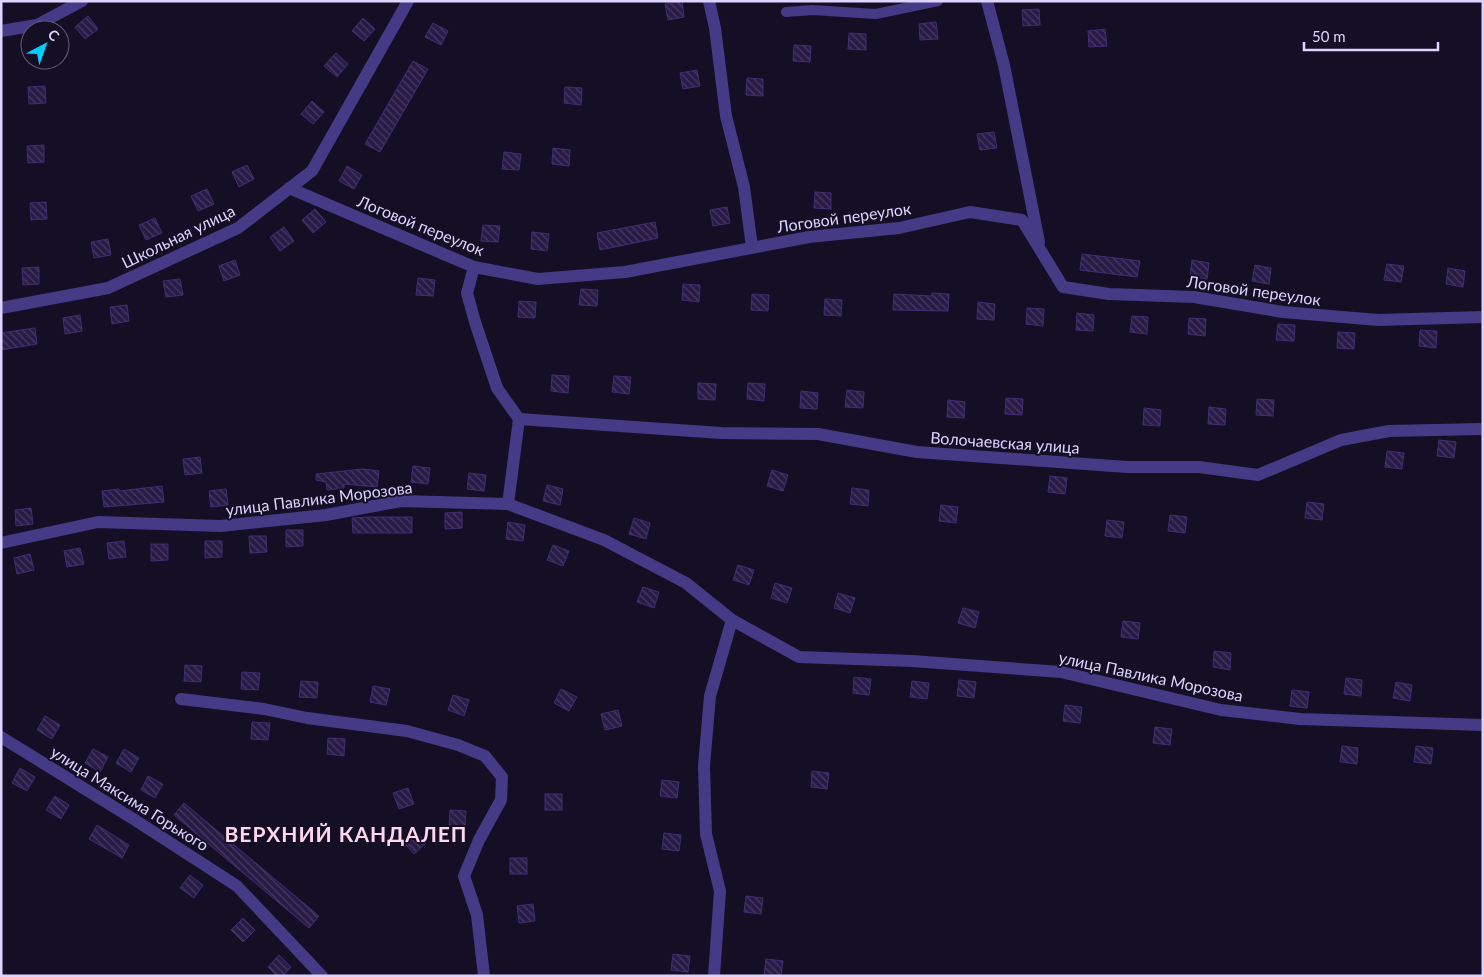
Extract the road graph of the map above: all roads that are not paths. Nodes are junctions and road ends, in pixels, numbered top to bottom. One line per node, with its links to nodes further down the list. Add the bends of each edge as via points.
1 (82, 1): 7 (street, via 36,25)
2 (408, 1): 8 (street, Школьная улица, via 312,171)
3 (709, 1): 9 (street, via 726,116 744,187)
4 (938, 1): 6 (lane, via 876,14 812,10)
5 (987, 1): 10 (street, Логовой переулок, via 1004,65)
6 (786, 12)
7 (1, 31)
8 (290, 188): 11 (street, Логовой переулок); 12 (street, Школьная улица, via 238,228 108,288)
9 (752, 247): 10 (street, Логовой переулок, via 809,237 899,228 970,212 1022,220); 11 (street, Логовой переулок, via 625,272 538,279)
10 (1041, 252): 13 (street, Логовой переулок, via 1063,287 1109,294 1194,296 1283,312 1378,320)
11 (474, 266): 14 (street, via 467,293 475,322 497,388)
12 (1, 308)
13 (1483, 317)
14 (519, 419): 15 (street, Волочаевская улица, via 721,433 818,434 917,452 1126,467 1198,467 1258,475 1341,440 1389,431); 16 (street)
15 (1481, 429)
16 (508, 504): 17 (street, улица Павлика Морозова, via 401,501 326,515 221,526 98,522); 18 (street, улица Павлика Морозова, via 612,544 686,583)
17 (1, 543)
18 (732, 620): 20 (street, улица Павлика Морозова, via 799,657 1061,672 1221,710 1300,719); 24 (street, via 710,696 704,766 706,834 720,891)
19 (181, 699): 23 (street, via 407,731 485,756 502,777 501,800 464,876 477,915)
20 (1483, 725)
21 (1, 737): 22 (street, улица Максима Горького, via 237,886)
22 (322, 976)
23 (484, 976)
24 (714, 976)

